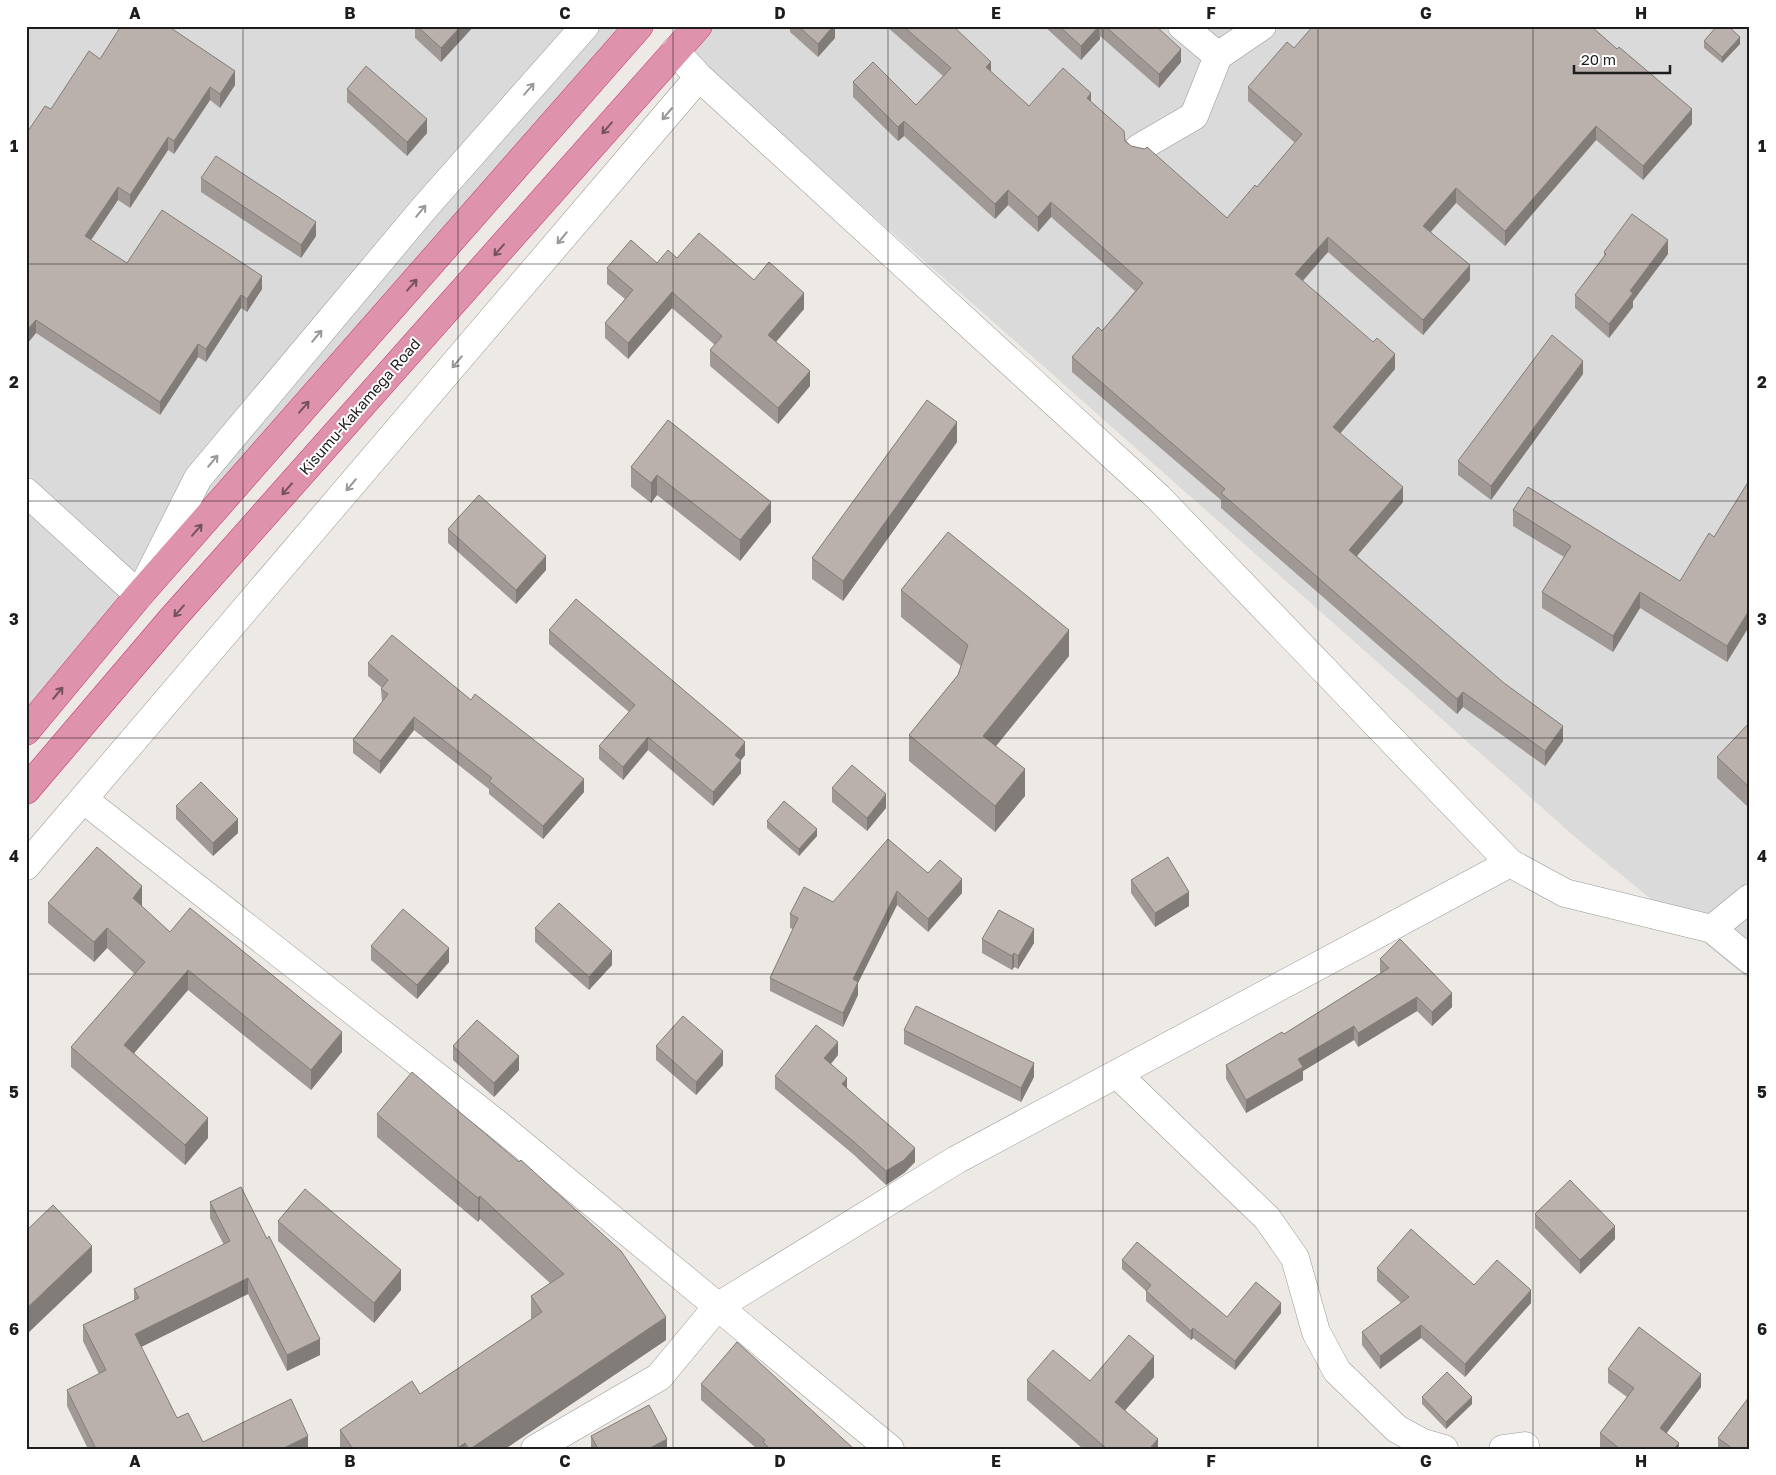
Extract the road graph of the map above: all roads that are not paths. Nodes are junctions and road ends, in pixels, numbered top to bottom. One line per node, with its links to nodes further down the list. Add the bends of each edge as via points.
1 (584, 26): 11 (street, one-way to 1, via 198,478 426,206)
2 (640, 26): 11 (highway, one-way to 2)
3 (698, 26): 6 (highway, Kisumu-Kakamega Road)
4 (1182, 26): 7 (street)
5 (1262, 26): 7 (street)
6 (675, 51): 8 (street); 13 (highway, Kisumu-Kakamega Road, one-way to 13, via 184,606)
7 (1218, 56): 9 (street, via 1194,116)
8 (699, 77): 14 (street, one-way to 14); 15 (street, via 1158,497)
9 (1139, 148)
10 (26, 492): 11 (street)
11 (139, 595): 12 (highway, one-way to 11)
12 (26, 731)
13 (26, 790)
14 (83, 800): 16 (street); 21 (street, via 496,1123)
15 (1510, 863): 18 (street, via 1565,893); 20 (street)
16 (26, 866)
17 (1750, 898): 18 (street)
18 (1712, 929): 19 (street)
19 (1750, 960)
20 (1117, 1074): 21 (street, via 956,1160); 24 (street, via 1267,1218 1295,1258 1316,1332 1337,1371 1397,1429)
21 (717, 1307): 22 (street, via 659,1377); 23 (street)
22 (535, 1449)
23 (890, 1449)
24 (1444, 1449)

